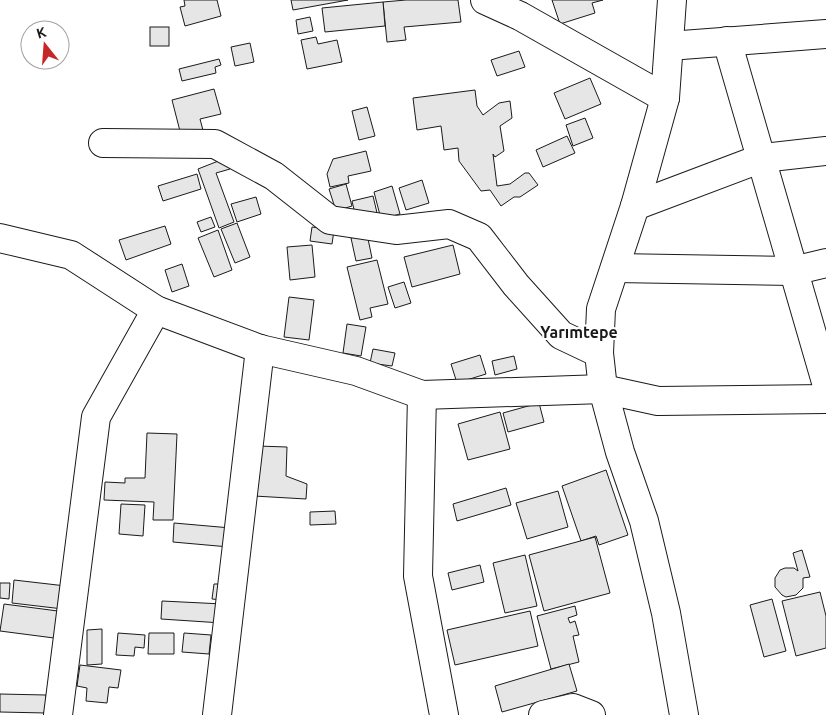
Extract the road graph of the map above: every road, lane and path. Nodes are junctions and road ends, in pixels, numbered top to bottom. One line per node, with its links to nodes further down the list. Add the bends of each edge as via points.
1 (485, 0): 6 (street, via 520,16)
2 (672, 0): 5 (street)
3 (826, 34): 4 (street)
4 (728, 41): 5 (street); 9 (street)
5 (668, 46): 6 (street)
6 (664, 98): 10 (street)
7 (103, 143): 17 (street, via 215,144 274,176 330,220 396,230 449,224 479,238 561,335)
8 (826, 151): 9 (street)
9 (762, 158): 10 (street); 14 (street)
10 (635, 206): 13 (street)
11 (0, 238): 15 (street, via 71,255)
12 (826, 263): 14 (street)
13 (615, 268): 14 (street); 17 (street, via 601,309)
14 (793, 271): 18 (street)
15 (156, 310): 16 (street); 22 (street, via 96,417)
16 (260, 349): 20 (street, via 356,371); 23 (street)
17 (599, 353): 19 (street)
18 (826, 382)
19 (603, 389): 20 (street); 21 (street, via 658,401); 27 (street, via 644,521 666,612)
20 (422, 395): 24 (street, via 418,576)
21 (826, 399)
22 (58, 715)
23 (217, 715)
24 (444, 715)
25 (543, 715): 26 (street, via 573,708)
26 (591, 715)
27 (684, 715)

